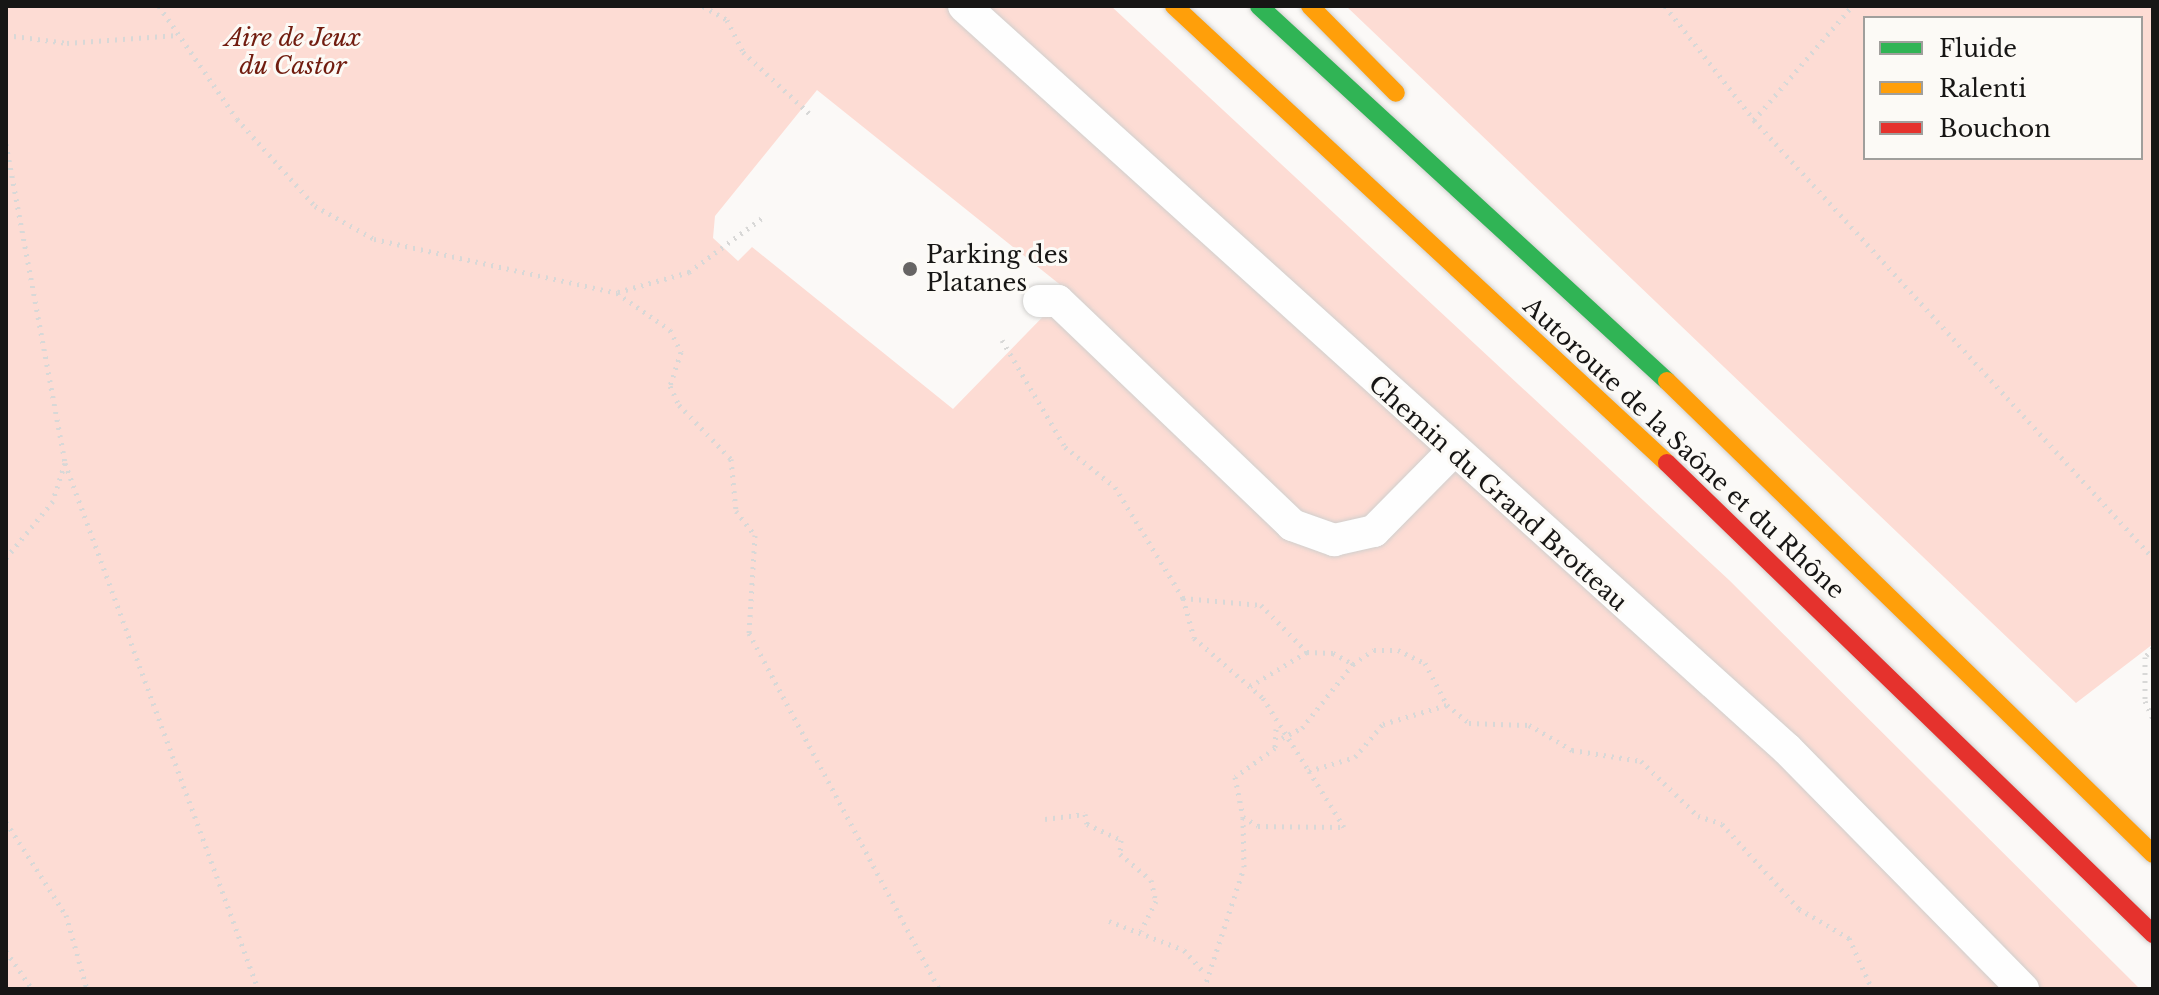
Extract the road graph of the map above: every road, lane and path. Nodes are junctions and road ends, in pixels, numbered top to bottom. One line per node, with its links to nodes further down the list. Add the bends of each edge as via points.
1 (162, 6): 10 (path)
2 (703, 6): 12 (path, via 727,20 743,52)
3 (964, 6): 21 (street, Chemin du Grand Brotteau)
4 (1174, 6): 41 (highway, Autoroute de la Saône et du Rhône, via 1774,563)
5 (1259, 6): 20 (highway, Autoroute de la Saône et du Rhône)
6 (1310, 6): 11 (highway)
7 (1665, 6): 13 (path)
8 (1852, 6): 13 (path)
9 (6, 35): 10 (path, via 67,43)
10 (178, 35): 17 (path, via 237,119 315,206 374,239)
11 (1410, 107)
12 (812, 116)
13 (1754, 120): 24 (path)
14 (6, 144): 22 (path)
15 (762, 218): 17 (path, via 689,272)
16 (1557, 250): 20 (highway)
17 (617, 293): 47 (path, via 670,330 681,352 670,386 679,405 731,459 736,511 755,535 749,633)
18 (1039, 301): 21 (street, via 1058,301 1292,525 1334,540 1374,531)
19 (1002, 340): 25 (path, via 1065,447 1115,487)
20 (1663, 378): 38 (highway, Autoroute de la Saône et du Rhône)
21 (1451, 453): 50 (street, Chemin du Grand Brotteau, via 1787,749)
22 (65, 463): 23 (path, via 53,501); 46 (path)
23 (6, 558)
24 (2153, 558)
25 (1183, 598): 27 (path, via 1261,605); 29 (path, via 1194,638)
26 (2153, 648): 31 (path, via 2145,657 2145,701)
27 (1307, 652): 28 (path, via 1333,653); 29 (path)
28 (1353, 664): 30 (path, via 1374,650 1398,650 1425,663); 33 (path, via 1302,728)
29 (1250, 686): 32 (path)
30 (1447, 705): 34 (path, via 1383,724 1355,757); 49 (path, via 1469,723 1529,725 1572,750 1641,761 1698,816 1722,824 1799,909 1849,938)
31 (2153, 719)
32 (1276, 728): 33 (path); 35 (path, via 1275,748 1235,777)
33 (1282, 738): 34 (path)
34 (1309, 771): 35 (path, via 1344,827 1258,826)
35 (1243, 817): 43 (path, via 1244,867)
36 (1045, 819): 40 (path, via 1085,814 1087,824 1121,840 1120,854 1151,880 1156,901)
37 (6, 822): 45 (path, via 66,915)
38 (2153, 854)
39 (1109, 921): 40 (path)
40 (1141, 930): 43 (path, via 1184,950)
41 (2153, 934)
42 (6, 951): 44 (path)
43 (1204, 972): 48 (path)
44 (32, 989)
45 (87, 989)
46 (258, 989)
47 (939, 989)
48 (1204, 989)
49 (1872, 989)
50 (2023, 989)

